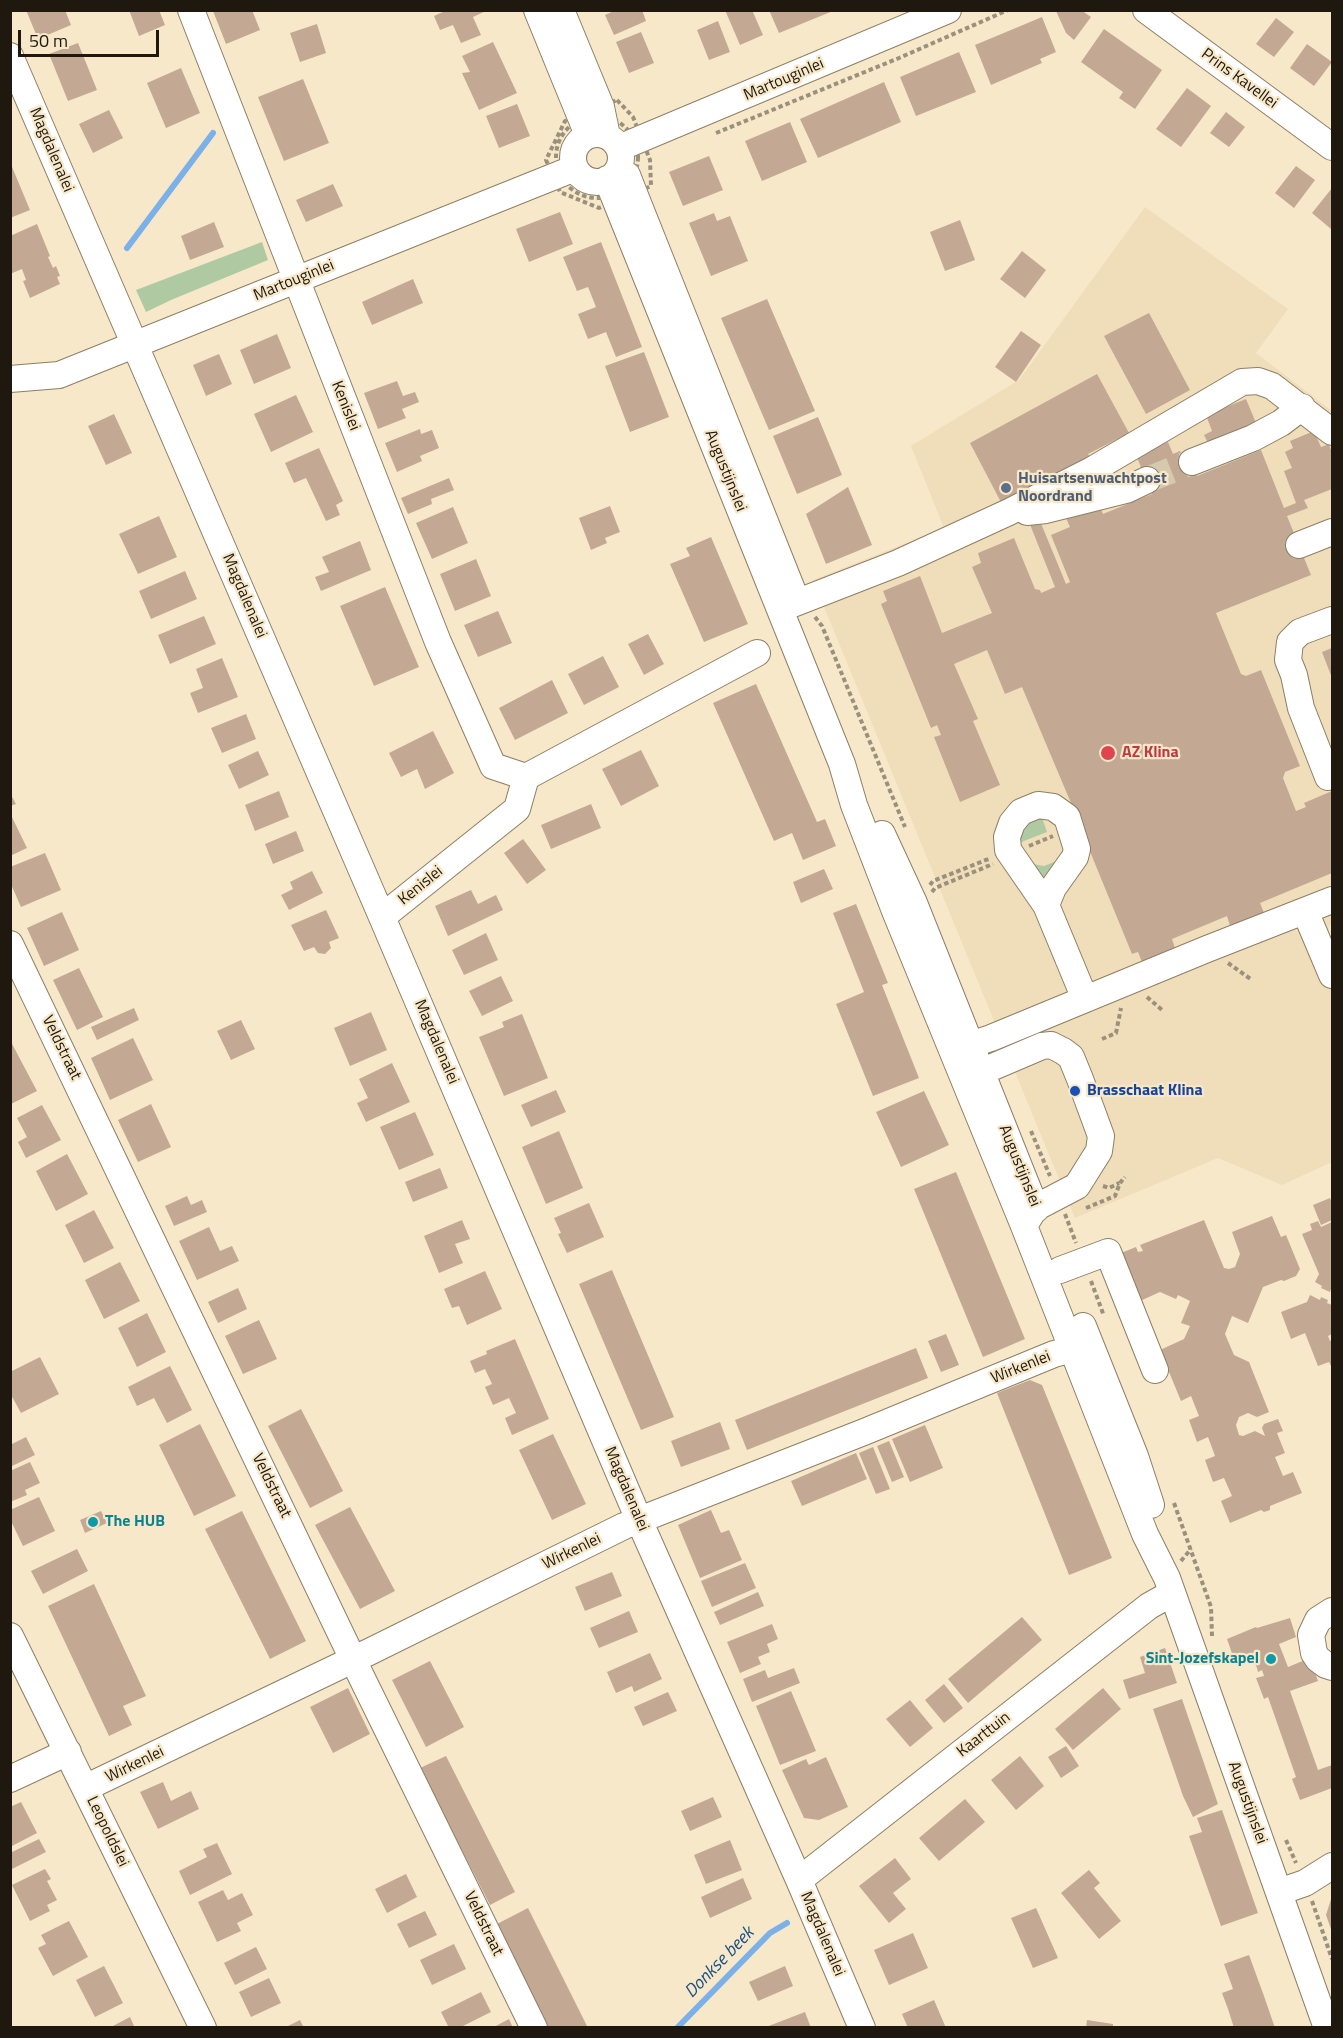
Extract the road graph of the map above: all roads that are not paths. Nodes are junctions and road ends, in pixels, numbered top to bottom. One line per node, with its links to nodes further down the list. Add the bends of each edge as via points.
1 (190, 10): 10 (street, Kenislei)
2 (537, 10): 8 (street, Augustijnslei)
3 (561, 10): 8 (street, Augustijnslei, via 601,106)
4 (948, 10): 8 (street, Martouginlei)
5 (1146, 10): 7 (street, Prins Kavellei)
6 (10, 56): 11 (street, Magdalenalei)
7 (1332, 147)
8 (613, 155): 9 (street, via 592,181); 9 (street, via 579,140 572,158); 20 (street, Augustijnslei)
9 (574, 168): 10 (street, Martouginlei)
10 (296, 281): 11 (street, Martouginlei); 24 (street, Kenislei, via 438,642 493,766)
11 (135, 345): 12 (street, Martouginlei, via 59,375); 29 (street, Magdalenalei)
12 (10, 379)
13 (1302, 407): 14 (street); 15 (street, via 1253,438); 17 (street, via 1272,386 1242,382 1092,470)
14 (1332, 432)
15 (1192, 462)
16 (1147, 480): 17 (street, via 1126,490 1046,510)
17 (1009, 512): 20 (street, via 898,563)
18 (1332, 532): 19 (street)
19 (1299, 545)
20 (789, 606): 27 (street, Augustijnslei, via 854,805)
21 (1332, 620): 23 (street, via 1300,632 1290,642 1288,660 1301,708 1328,777)
22 (757, 653): 24 (street)
23 (1332, 775)
24 (526, 777): 29 (street, Kenislei, via 517,809)
25 (1332, 900): 28 (street)
26 (1047, 905): 26 (street, via 1077,849 1067,817 1053,807 1038,805 1022,812 1007,837 1009,854); 32 (street)
27 (907, 907): 33 (street, Augustijnslei); 35 (street, Augustijnslei)
28 (1305, 911): 31 (street); 32 (street)
29 (382, 917): 39 (street, Magdalenalei)
30 (10, 944): 43 (street, Veldstraat)
31 (1332, 975)
32 (1085, 999): 33 (street)
33 (964, 1043): 34 (street, Augustijnslei)
34 (981, 1072): 35 (street, Augustijnslei); 35 (street, via 1051,1045 1071,1058 1101,1136 1100,1151 1077,1186)
35 (1030, 1217): 36 (street, Augustijnslei); 37 (street, Augustijnslei)
36 (1060, 1270): 38 (street, via 1108,1252); 40 (street, Augustijnslei, via 1136,1456 1159,1531)
37 (1073, 1349): 39 (street, Wirkenlei); 40 (street, Augustijnslei, via 1145,1534)
38 (1155, 1370)
39 (639, 1520): 43 (street, Wirkenlei); 49 (street, Magdalenalei)
40 (1170, 1586): 49 (street, Kaarttuin); 50 (street, Augustijnslei)
41 (1332, 1611): 44 (street, via 1318,1620 1311,1635 1314,1653)
42 (10, 1636): 45 (street, Leopoldslei)
43 (354, 1659): 47 (street, Wirkenlei); 52 (street, Veldstraat)
44 (1332, 1668)
45 (68, 1752): 46 (street); 47 (street, Leopoldslei)
46 (10, 1779)
47 (86, 1788): 51 (street, Leopoldslei)
48 (1332, 1866): 50 (street, via 1305,1883)
49 (799, 1880): 53 (street, Magdalenalei)
50 (1279, 1892): 54 (street, Augustijnslei)
51 (203, 2028)
52 (534, 2028)
53 (862, 2028)
54 (1327, 2028)

